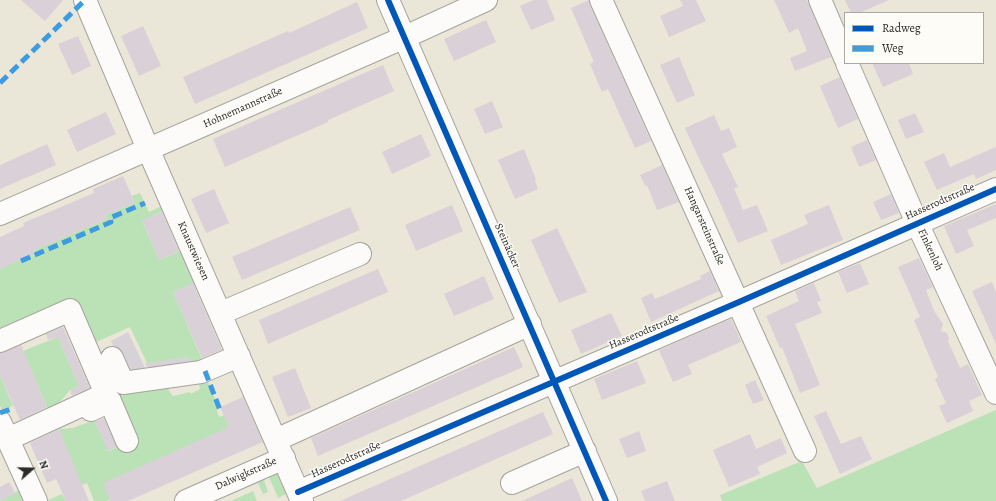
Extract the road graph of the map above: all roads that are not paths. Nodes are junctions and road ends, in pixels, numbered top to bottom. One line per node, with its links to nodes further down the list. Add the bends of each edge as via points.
1 (86, 0): 9 (street, Knaustwiesen)
2 (388, 0): 6 (street, Steinäcker)
3 (486, 0): 6 (street, Hohnemannstraße)
4 (601, 0): 14 (street, Hangarsteinstraße)
5 (820, 0): 7 (street)
6 (405, 37): 9 (street, Hohnemannstraße); 16 (street, Steinäcker)
7 (844, 56)
8 (847, 64): 12 (street, Finkenloh)
9 (148, 149): 11 (street, Hohnemannstraße); 15 (street, Knaustwiesen)
10 (996, 189): 12 (street, Hasserodtstraße)
11 (0, 214)
12 (917, 223): 14 (street, Hasserodtstraße); 21 (street, Finkenloh)
13 (360, 254): 15 (street)
14 (739, 302): 20 (street, Hasserodtstraße); 26 (street, Hangarsteinstraße)
15 (220, 314): 18 (street, Knaustwiesen)
16 (530, 324): 20 (street, Steinäcker); 24 (street, Dalwigkstraße)
17 (0, 341): 22 (street, via 70,310 106,394)
18 (239, 356): 19 (street, via 201,372 123,383); 24 (street, Knaustwiesen)
19 (112, 358)
20 (555, 380): 25 (street, Steinäcker); 28 (street, Hasserodtstraße)
21 (996, 393)
22 (6, 435): 23 (street, via 110,401); 29 (street)
23 (128, 441)
24 (280, 449): 28 (street, Knaustwiesen); 30 (street, Dalwigkstraße)
25 (585, 451): 27 (street); 31 (street, Steinäcker)
26 (805, 452)
27 (512, 483)
28 (300, 496)
29 (36, 501)
30 (186, 501)
31 (606, 501)

